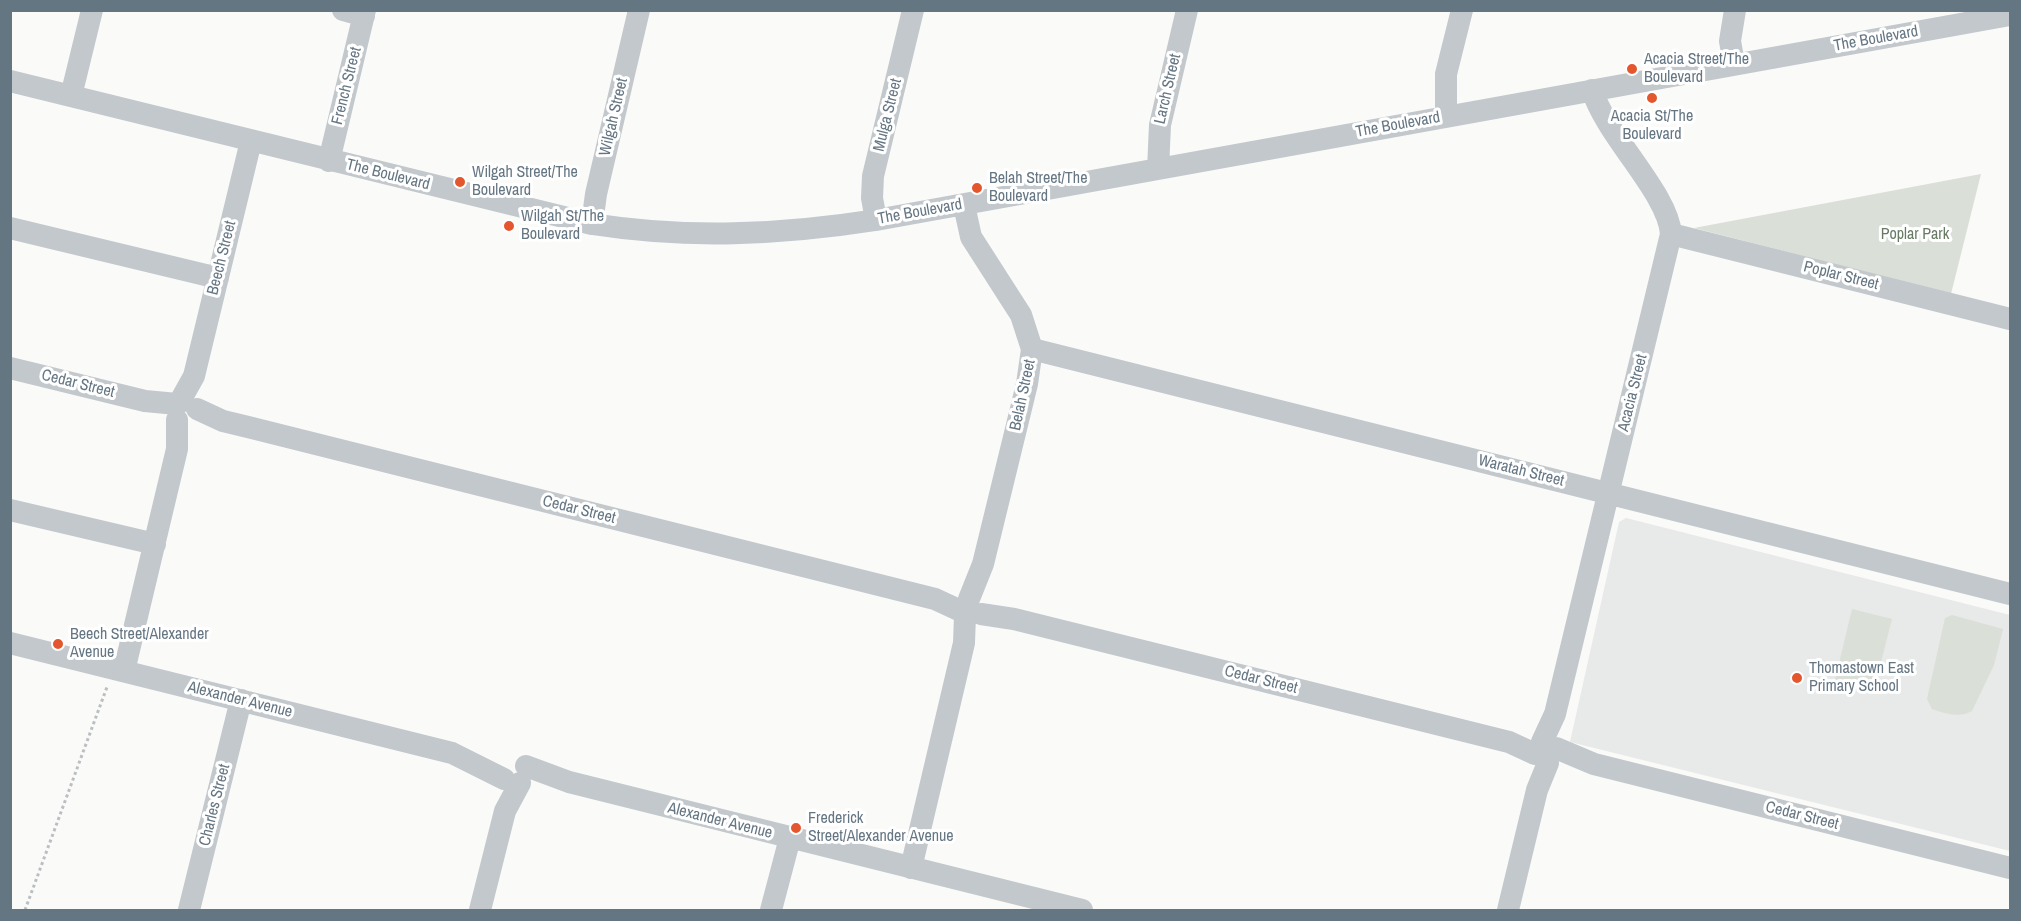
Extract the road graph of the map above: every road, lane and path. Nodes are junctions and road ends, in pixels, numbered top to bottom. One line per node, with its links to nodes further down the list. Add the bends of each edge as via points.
1 (92, 10): 12 (street)
2 (639, 10): 19 (street, Wilgah Street)
3 (913, 10): 18 (street, Mulga Street, via 873,176)
4 (1187, 10): 16 (street, Larch Street, via 1160,125)
5 (1462, 10): 13 (street, via 1446,74)
6 (1735, 10): 9 (street, via 1730,41)
7 (358, 12): 15 (street, French Street)
8 (2010, 15): 9 (street, The Boulevard)
9 (1734, 64): 11 (street, The Boulevard)
10 (10, 81): 12 (street, The Boulevard)
11 (1592, 90): 13 (street, The Boulevard); 21 (street, via 1608,126 1665,212)
12 (71, 96): 14 (street, The Boulevard)
13 (1446, 116): 16 (street, The Boulevard)
14 (251, 141): 15 (street, The Boulevard); 22 (street, Beech Street)
15 (329, 161): 19 (street, The Boulevard)
16 (1158, 169): 17 (street, The Boulevard)
17 (964, 205): 18 (street, The Boulevard); 24 (street, Belah Street, via 970,237 1022,315)
18 (876, 220): 19 (street, The Boulevard, via 814,230 736,235 670,234)
19 (592, 224)
20 (10, 228): 22 (street)
21 (1671, 234): 23 (street, Poplar Street); 27 (street, Acacia Street)
22 (218, 278): 26 (street, Beech Street)
23 (2010, 319)
24 (1032, 349): 27 (street, Waratah Street); 31 (street, Belah Street)
25 (10, 368): 26 (street, Cedar Street)
26 (186, 413): 29 (street, Beech Street); 31 (street, Cedar Street)
27 (1608, 493): 30 (street, Waratah Street); 35 (street, Acacia Street)
28 (10, 510): 29 (street)
29 (155, 544): 33 (street, Beech Street)
30 (2010, 594)
31 (973, 608): 35 (street, Cedar Street); 38 (street, Belah Street)
32 (10, 643): 33 (street, Alexander Avenue)
33 (119, 670): 34 (street, Alexander Avenue); 41 (path)
34 (241, 700): 36 (street, Alexander Avenue); 42 (street, Charles Street)
35 (1546, 752): 39 (street, Cedar Street); 45 (street, Acacia Street)
36 (514, 775): 37 (street, Alexander Avenue, via 569,782); 43 (street)
37 (790, 838): 38 (street, Alexander Avenue); 44 (street)
38 (910, 868): 40 (street, Alexander Avenue)
39 (2010, 868)
40 (1069, 909)
41 (25, 910)
42 (189, 910)
43 (480, 910)
44 (771, 910)
45 (1508, 910)

